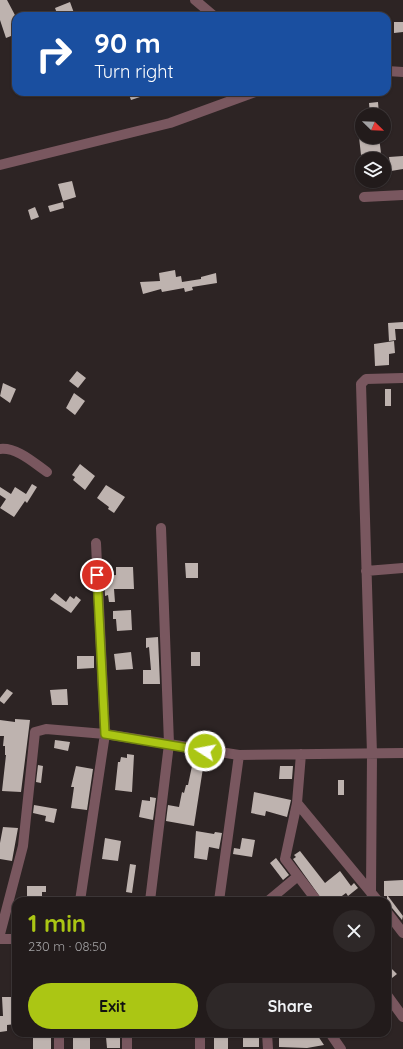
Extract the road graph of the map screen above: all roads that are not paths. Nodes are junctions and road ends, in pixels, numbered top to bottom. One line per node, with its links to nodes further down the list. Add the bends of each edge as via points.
1 (195, 0): 2 (street)
2 (209, 12)
3 (391, 71): 4 (street)
4 (403, 72)
5 (244, 96): 6 (street, via 170,123)
6 (0, 166)
7 (403, 195): 8 (street)
8 (364, 197)
9 (403, 378): 15 (street, via 366,379 362,384)
10 (0, 449): 11 (street, via 25,456)
11 (47, 472)
12 (162, 528): 17 (street)
13 (96, 543): 16 (street)
14 (403, 568): 15 (street)
15 (366, 571): 20 (street)
16 (105, 734): 17 (street); 25 (street); 32 (street, via 46,729 35,732 23,846)
17 (169, 744): 21 (street); 26 (street)
18 (403, 753): 20 (street)
19 (301, 754): 20 (street); 21 (street); 22 (street)
20 (372, 754): 24 (street)
21 (239, 755): 27 (street)
22 (297, 803): 23 (street, via 285,859); 24 (street)
23 (298, 876): 28 (street); 29 (street)
24 (371, 892): 30 (street)
25 (81, 897)
26 (150, 897)
27 (220, 897)
28 (273, 897)
29 (313, 897)
30 (375, 897)
31 (391, 917): 33 (street)
32 (2, 920): 34 (street)
33 (403, 932)
34 (0, 934)
35 (0, 939): 36 (street)
36 (12, 939)
37 (391, 1000): 38 (street)
38 (403, 1016)
39 (59, 1037): 44 (street)
40 (127, 1037): 45 (street)
41 (200, 1037): 46 (street)
42 (267, 1037): 47 (street)
43 (333, 1037): 48 (street)
44 (59, 1049)
45 (127, 1049)
46 (200, 1049)
47 (268, 1049)
48 (342, 1049)

